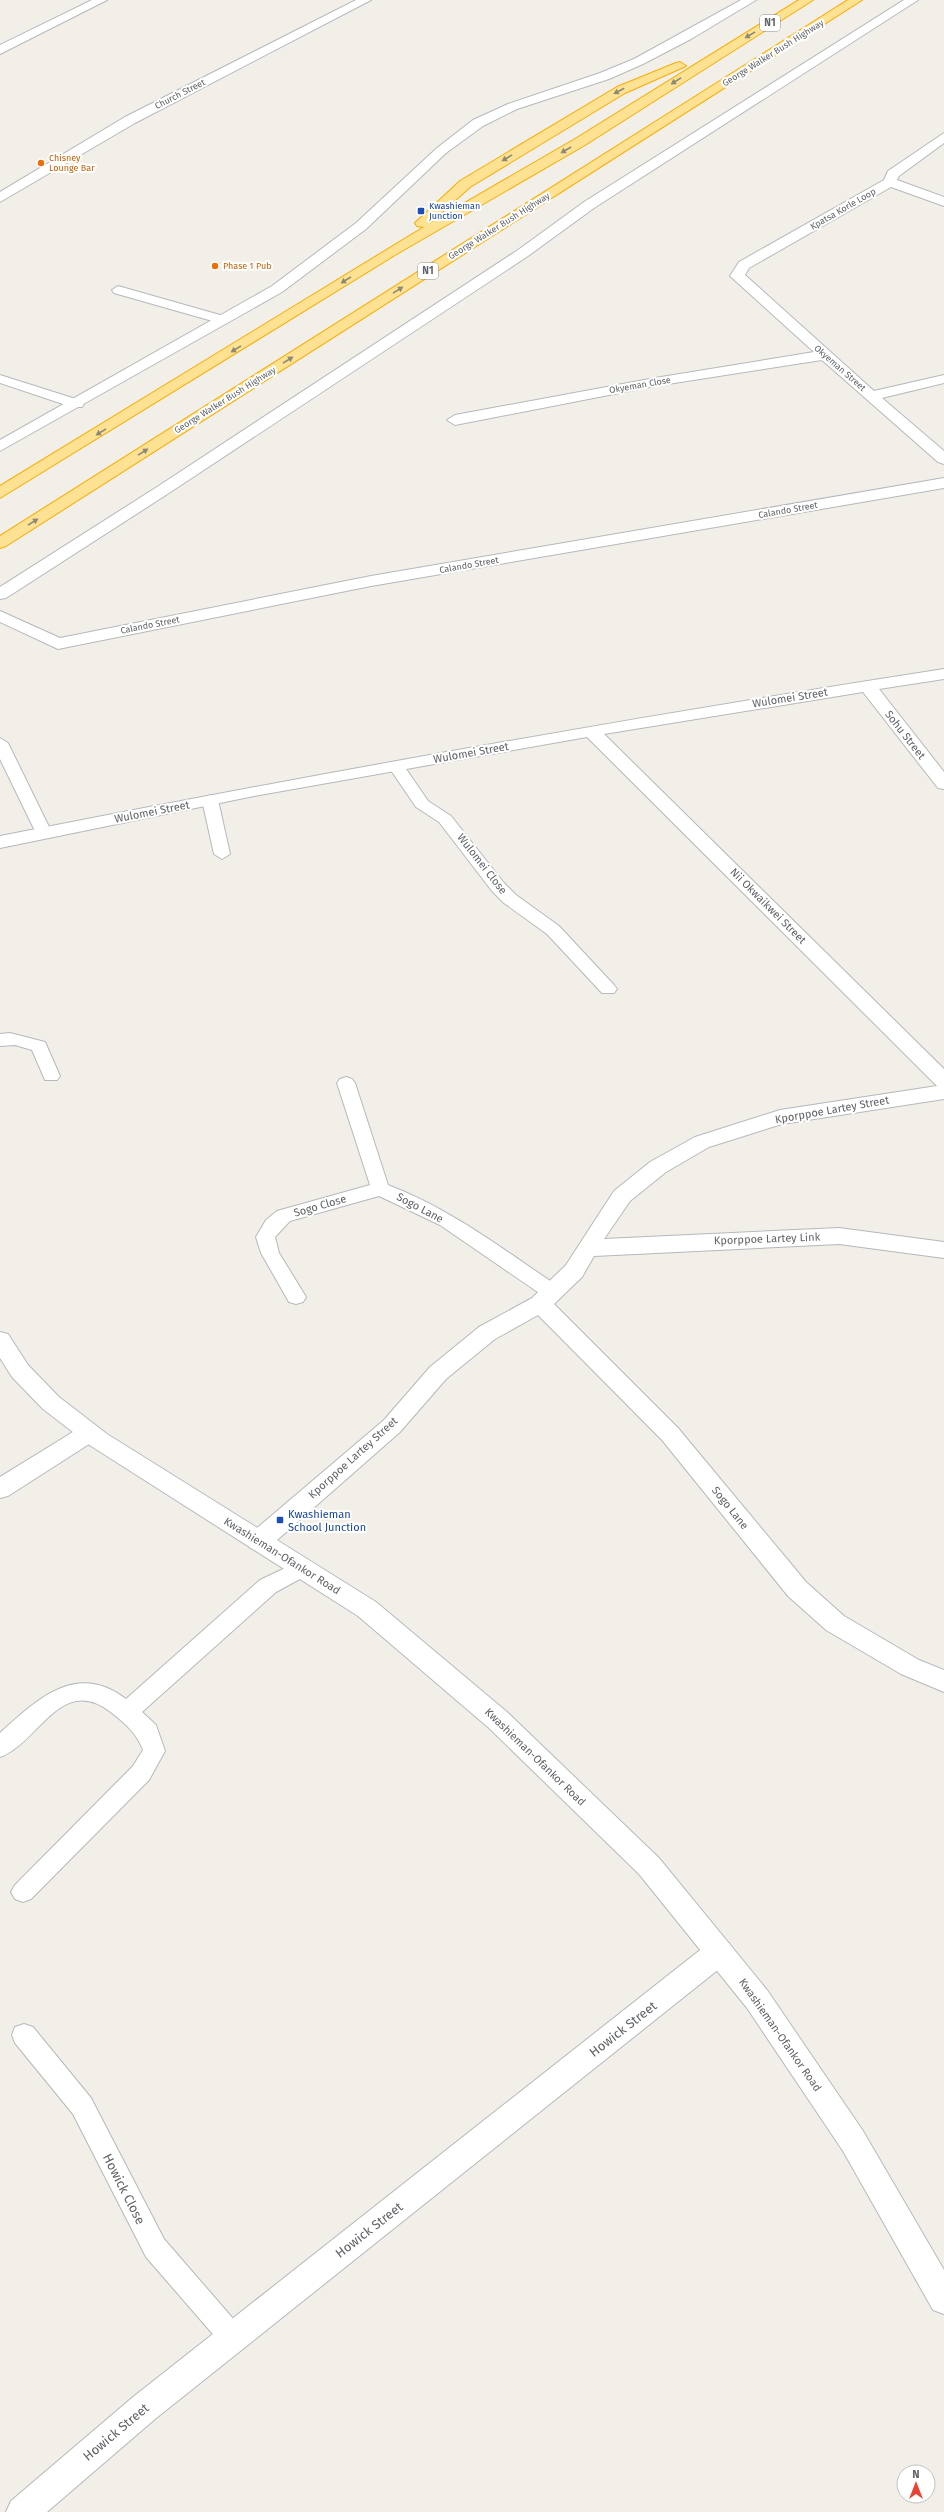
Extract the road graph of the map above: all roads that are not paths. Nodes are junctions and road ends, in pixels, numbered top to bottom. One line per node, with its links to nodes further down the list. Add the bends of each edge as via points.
1 (101, 0): 8 (street)
2 (365, 0): 11 (street, Church Street, via 130,120)
3 (750, 0): 16 (street, via 668,48 623,69 511,107 479,122 455,138 388,203 312,264 277,289)
4 (807, 0): 7 (highway, N1, one-way to 7)
5 (856, 0): 27 (highway, George Walker Bush Highway / N1, one-way to 5)
6 (912, 0): 28 (street, via 589,205 524,253)
7 (733, 45): 13 (highway, N1, one-way to 13, via 580,142); 13 (highway, one-way to 13, via 607,98 465,184)
8 (0, 50)
9 (944, 137): 10 (street, Kpatsa Korle Loop, via 893,174)
10 (890, 182): 12 (street); 14 (street, Kpatsa Korle Loop, via 744,265)
11 (0, 198)
12 (944, 202)
13 (390, 252): 26 (highway, N1, one-way to 26)
14 (736, 276): 17 (street, Okyeman Street)
15 (118, 290): 16 (lane)
16 (223, 320): 21 (street)
17 (825, 355): 20 (street, Okyeman Street); 22 (street, Okyeman Close, via 655,382)
18 (0, 379): 21 (lane)
19 (944, 379): 20 (street)
20 (872, 396): 24 (street, Okyeman Street)
21 (77, 404): 23 (street)
22 (455, 420)
23 (0, 446)
24 (944, 459)
25 (944, 483): 29 (street, Calando Street, via 371,582 58,644)
26 (1, 492)
27 (0, 543)
28 (0, 594)
29 (0, 616)
30 (944, 674): 31 (street, Wulomei Street)
31 (867, 686): 32 (street, Wulomei Street); 35 (street, Sohu Street)
32 (591, 731): 34 (street, Wulomei Street); 43 (street, Nii Okwaikwei Street)
33 (0, 743): 37 (lane)
34 (396, 766): 36 (street, Wulomei Street); 40 (lane, Wulomei Close, via 422,804 445,819 498,887 510,899 553,930)
35 (944, 784)
36 (210, 800): 37 (street, Wulomei Street); 39 (lane)
37 (44, 833): 38 (street, Wulomei Street)
38 (0, 842)
39 (222, 854)
40 (608, 989)
41 (0, 1040): 42 (lane, via 26,1040 39,1046)
42 (51, 1076)
43 (944, 1081)
44 (346, 1083): 46 (lane)
45 (944, 1092): 47 (street, Kporppoe Lartey Street, via 780,1117 702,1142 658,1167 622,1196)
46 (380, 1190): 49 (lane, Sogo Close, via 284,1216 274,1225 265,1237 270,1253); 50 (lane, Sogo Lane, via 398,1195 438,1216)
47 (588, 1248): 48 (street, Kporppoe Lartey Link, via 840,1236); 50 (street, Kporppoe Lartey Street, via 574,1270)
48 (944, 1250)
49 (296, 1297)
50 (546, 1298): 54 (street, Kporppoe Lartey Street, via 487,1333 438,1373 392,1426); 56 (street, Sogo Lane, via 670,1434 797,1589 835,1623 910,1667)
51 (0, 1340): 52 (street, Kwashieman-Ofankor Road, via 20,1370 51,1403)
52 (89, 1433): 53 (street); 54 (street, Kwashieman-Ofankor Road)
53 (0, 1489)
54 (259, 1541): 55 (street, Kwashieman-Ofankor Road)
55 (302, 1568): 57 (lane, via 268,1586); 60 (street, Kwashieman-Ofankor Road, via 367,1610 498,1720 649,1866)
56 (944, 1681)
57 (127, 1712): 58 (lane, via 99,1694 80,1692 55,1698); 59 (lane, via 148,1732 154,1751 144,1767)
58 (0, 1747)
59 (24, 1892)
60 (719, 1952): 62 (street, Kwashieman-Ofankor Road, via 757,1999 853,2141); 63 (street, Howick Street)
61 (24, 2035): 63 (lane, Howick Close, via 82,2106 155,2248)
62 (944, 2299)
63 (233, 2338): 64 (street, Howick Street, via 144,2408)
64 (22, 2512)

